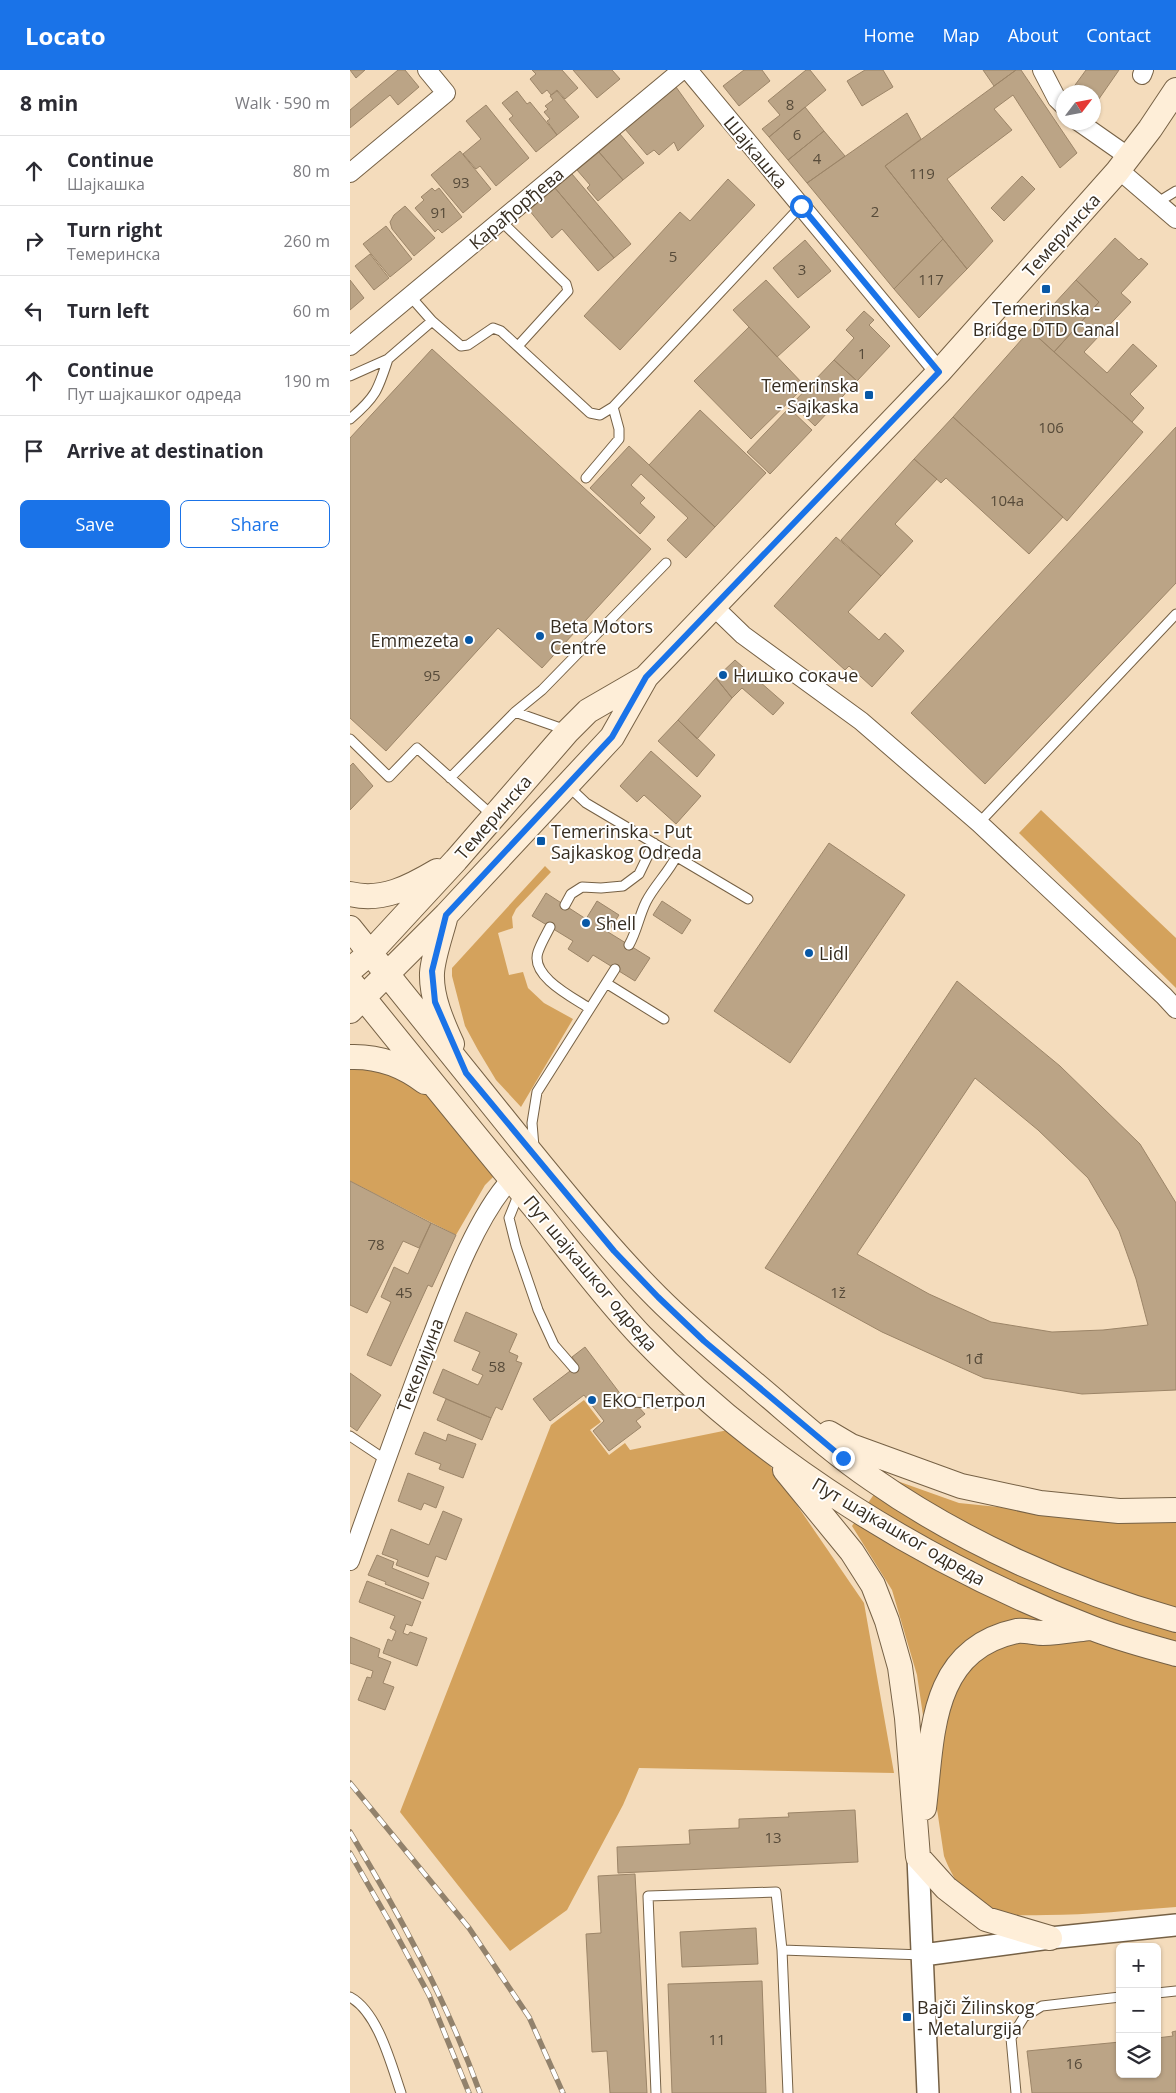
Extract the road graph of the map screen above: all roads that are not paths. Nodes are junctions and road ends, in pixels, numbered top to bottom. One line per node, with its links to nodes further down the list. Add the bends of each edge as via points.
1 (427, 70): 9 (street, via 446,93)
2 (682, 70): 14 (street, Карађорђева)
3 (688, 70): 12 (street, Шајкашка)
4 (1042, 70): 6 (street)
5 (1176, 90): 8 (main road, Темеринска)
6 (1056, 97)
7 (1088, 130): 8 (street)
8 (1124, 163): 11 (street); 20 (main road, Темеринска)
9 (350, 174)
10 (1176, 191): 11 (lane)
11 (1158, 202): 13 (street)
12 (801, 206): 20 (street, Шајкашка); 22 (lane)
13 (1176, 219)
14 (501, 221): 15 (street, Карађорђева); 18 (lane, via 566,284 568,291)
15 (410, 296): 16 (lane); 17 (street, Карађорђева)
16 (432, 321): 18 (lane, via 461,346 468,345 493,328); 19 (lane)
17 (350, 346)
18 (518, 346): 22 (lane, via 590,413 600,415)
19 (388, 359): 21 (lane); 23 (lane, via 378,389 366,406)
20 (939, 372): 26 (main road, Темеринска)
21 (350, 376)
22 (613, 407): 24 (lane, via 619,439)
23 (350, 419)
24 (586, 478)
25 (666, 563): 29 (lane, via 542,690)
26 (713, 606): 28 (main road, Темеринска); 35 (street, via 743,634 861,721)
27 (1176, 614): 35 (lane)
28 (646, 677): 30 (main road, Темеринска, via 588,711); 33 (main road, Темеринска, via 612,737)
29 (515, 712): 30 (lane); 32 (lane)
30 (568, 731): 34 (main road, Темеринска)
31 (350, 739): 32 (lane, via 389,777 417,748)
32 (450, 778): 34 (lane)
33 (567, 785): 36 (lane, via 586,804); 42 (main road, Темеринска)
34 (493, 817): 38 (main road, Темеринска)
35 (980, 823): 53 (street)
36 (654, 843): 37 (lane); 41 (lane, via 639,874 623,886 582,887 571,894)
37 (676, 857): 40 (lane); 45 (lane, via 646,902)
38 (456, 860): 39 (main road, via 394,893 363,897); 46 (main road, Темеринска)
39 (350, 894)
40 (748, 899)
41 (565, 905)
42 (446, 915): 49 (main road, Темеринска); 56 (main road, via 432,982 435,1002)
43 (550, 927): 52 (lane, via 537,953 539,970 552,984)
44 (350, 928): 46 (main road, Пут шајкашког одреда)
45 (630, 946)
46 (370, 953): 48 (main road, Темеринска); 49 (main road, Пут шајкашког одреда)
47 (615, 969): 50 (lane)
48 (350, 970)
49 (387, 975): 51 (main road, Темеринска); 56 (main road, Пут шајкашког одреда)
50 (606, 983): 52 (lane); 54 (lane)
51 (354, 996): 57 (main road, Пут шајкашког одреда)
52 (589, 1008): 58 (lane, via 536,1092 532,1123)
53 (1176, 1009)
54 (664, 1019)
55 (350, 1057): 57 (main road, via 367,1056 390,1062)
56 (466, 1073): 58 (main road, Пут шајкашког одреда)
57 (439, 1092): 59 (main road, Пут шајкашког одреда)
58 (535, 1157): 63 (main road, Пут шајкашког одреда, via 614,1251 658,1297)
59 (516, 1184): 60 (lane, via 509,1218 516,1246 554,1345); 61 (main road, Пут шајкашког одреда, via 617,1310 654,1349); 66 (street, Текелијина, via 498,1193 461,1266)
60 (574, 1368)
61 (711, 1400): 62 (lane); 65 (main road, Пут шајкашког одреда)
62 (627, 1402)
63 (781, 1407): 67 (main road, via 851,1446 961,1486 1040,1503 1119,1511); 69 (main road, Пут шајкашког одреда, via 871,1479 946,1525 1021,1563 1088,1591)
64 (350, 1436): 66 (lane)
65 (770, 1451): 70 (main road, Пут шајкашког одреда, via 840,1500 963,1571); 72 (main road, via 852,1552 873,1585 887,1621 900,1667 907,1718)
66 (386, 1460): 68 (street, Текелијина)
67 (1176, 1510)
68 (350, 1561)
69 (1176, 1620)
70 (1091, 1628): 71 (main road, Пут шајкашког одреда); 72 (main road, via 1045,1633 1018,1631 987,1641 964,1657 946,1681 937,1710)
71 (1176, 1654)
72 (918, 1857): 74 (main road, via 946,1888 986,1919); 76 (street)
73 (1176, 1925): 74 (street)
74 (1050, 1938): 76 (street)
75 (782, 1950): 76 (lane); 82 (lane, via 776,1892 648,1896); 83 (lane)
76 (923, 1955): 84 (street)
77 (1176, 1991): 78 (lane)
78 (1161, 1993)
79 (350, 1997): 81 (lane, via 372,2020)
80 (1116, 1997): 85 (lane, via 1042,2006 1024,2017 1012,2038)
81 (401, 2093)
82 (656, 2093)
83 (788, 2093)
84 (928, 2093)
85 (1016, 2093)

